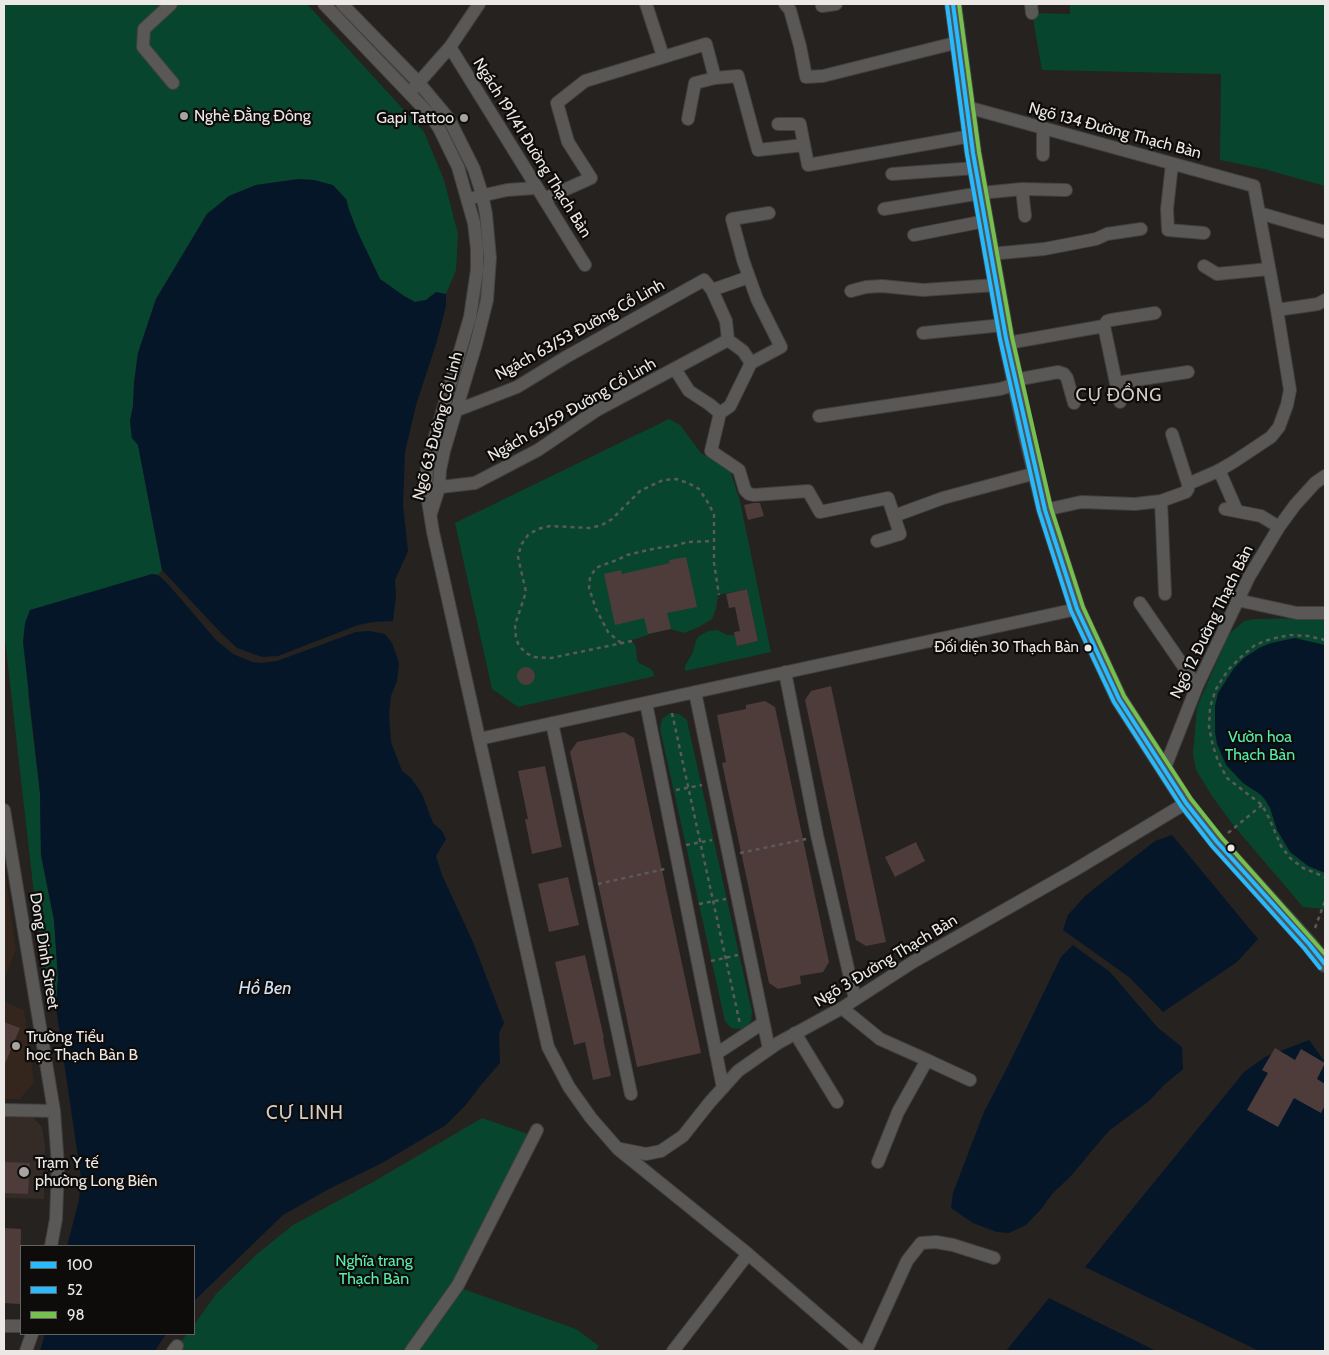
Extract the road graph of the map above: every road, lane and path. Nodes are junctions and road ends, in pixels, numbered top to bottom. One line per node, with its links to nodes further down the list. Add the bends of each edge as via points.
1 (171, 4): 14 (street, via 144,29 143,47)
2 (324, 4): 16 (street, Ngõ 63 Đường Cổ Linh)
3 (342, 4): 15 (street, Ngõ 63 Đường Cổ Linh)
4 (479, 4): 11 (street)
5 (646, 4): 12 (street)
6 (785, 4): 10 (street, via 790,10 806,77 823,76)
7 (836, 4): 9 (street)
8 (953, 4): 10 (main road)
9 (822, 6)
10 (959, 42): 17 (main road)
11 (450, 47): 15 (street); 27 (street, Ngách 191/41 Đường Thạch Bàn)
12 (663, 56): 13 (street, via 706,44); 32 (street, via 585,81 557,102 568,142 591,178)
13 (716, 78): 18 (street, via 694,84); 22 (street, via 738,76 758,150)
14 (173, 83)
15 (419, 83): 16 (street); 31 (street, Ngõ 63 Đường Cổ Linh, via 449,119 474,169)
16 (409, 93): 33 (street, Ngõ 63 Đường Cổ Linh, via 429,114 446,141)
17 (967, 107): 20 (street, Ngõ 134 Đường Thạch Bàn); 21 (main road)
18 (688, 119)
19 (778, 124): 22 (street, via 800,124)
20 (1042, 128): 23 (street); 24 (street, Ngõ 134 Đường Thạch Bàn)
21 (970, 136): 22 (street, via 808,165); 25 (main road)
22 (804, 145)
23 (1043, 155)
24 (1172, 164): 36 (street, Ngõ 134 Đường Thạch Bàn, via 1254,186); 41 (street, via 1168,230)
25 (976, 168): 26 (street); 30 (main road)
26 (892, 174)
27 (536, 188): 31 (street); 32 (street, Ngách 191/41 Đường Thạch Bàn)
28 (1022, 189): 29 (street); 30 (street); 37 (street)
29 (1066, 190)
30 (981, 193): 34 (street); 38 (main road)
31 (482, 194): 33 (street); 52 (street, Ngõ 63 Đường Cổ Linh, via 490,258)
32 (544, 199): 44 (street, Ngách 191/41 Đường Thạch Bàn)
33 (469, 200): 51 (street, Ngõ 63 Đường Cổ Linh, via 477,249)
34 (884, 208)
35 (769, 213): 47 (street, via 732,219)
36 (1259, 213): 40 (street); 46 (street)
37 (1025, 216)
38 (985, 221): 42 (street); 43 (main road)
39 (1141, 229): 43 (street, via 1044,249)
40 (1325, 232)
41 (1204, 233)
42 (914, 235)
43 (990, 254): 49 (main road)
44 (585, 265)
45 (1204, 266): 46 (street, via 1217,274)
46 (1269, 269): 54 (street)
47 (749, 277): 48 (street, Ngách 63/53 Đường Cổ Linh); 63 (street, via 781,347)
48 (708, 285): 60 (street, via 726,321); 71 (street, Ngách 63/53 Đường Cổ Linh, via 566,356 517,387)
49 (996, 285): 50 (street, via 923,290 882,286); 56 (main road)
50 (851, 291)
51 (474, 298): 52 (street); 59 (street, Ngõ 63 Đường Cổ Linh)
52 (487, 300): 62 (street, Ngõ 63 Đường Cổ Linh)
53 (1325, 300): 54 (street)
54 (1277, 310): 75 (street, via 1290,390 1279,427 1256,448)
55 (1156, 313): 57 (street, via 1107,321)
56 (1003, 324): 58 (street); 61 (main road)
57 (1104, 326): 61 (street); 67 (street)
58 (923, 333)
59 (463, 340): 62 (street); 70 (street, Ngõ 63 Đường Cổ Linh)
60 (728, 340): 63 (street, via 743,351); 64 (street, Ngách 63/59 Đường Cổ Linh)
61 (1008, 343): 66 (main road)
62 (476, 344): 71 (street, Ngõ 63 Đường Cổ Linh)
63 (750, 363): 72 (street, via 730,406)
64 (675, 369): 72 (street, via 689,391); 79 (street, Ngách 63/59 Đường Cổ Linh, via 597,410 538,450 475,483)
65 (1188, 372): 67 (street)
66 (1016, 382): 69 (street, via 1058,372 1064,374); 73 (street, via 1000,389); 76 (main road)
67 (1116, 383): 68 (street)
68 (1120, 402)
69 (1074, 403)
70 (442, 409): 71 (street, Ngách 63/53 Đường Cổ Linh); 80 (street, Ngõ 63 Đường Cổ Linh, via 429,461)
71 (456, 410): 79 (street, Ngõ 63 Đường Cổ Linh, via 440,470)
72 (720, 413): 84 (street, via 711,451 739,470 749,494 808,491 820,512 888,498)
73 (819, 416)
74 (1172, 434): 78 (street)
75 (1219, 470): 78 (street); 85 (street, via 1231,510 1265,517)
76 (1036, 473): 82 (main road); 84 (street, via 943,498)
77 (1325, 476): 85 (street, Ngõ 12 Đường Thạch Bàn, via 1304,494)
78 (1188, 484): 81 (street, via 1186,492)
79 (439, 488): 80 (street, Ngách 63/59 Đường Cổ Linh); 83 (street, Ngõ 63 Đường Cổ Linh)
80 (426, 489): 83 (street, Ngõ 63 Đường Cổ Linh)
81 (1161, 501): 82 (street, via 1135,504 1081,502); 88 (street)
82 (1045, 510): 92 (main road)
83 (430, 516): 103 (street)
84 (894, 516): 87 (street, via 900,534)
85 (1279, 527): 90 (street, Ngõ 12 Đường Thạch Bàn)
86 (714, 541): 89 (path); 96 (path, via 687,542 627,555 595,569 589,584 596,608 608,632); 96 (path, via 714,514 707,501 699,489 676,479 663,480 640,491 612,520 602,525 590,528 550,526 528,535 518,557 526,592 515,625 516,638 526,653 542,658 560,657)
87 (877, 541)
88 (1165, 594)
89 (719, 595)
90 (1238, 600): 93 (street, via 1297,613); 98 (street, Ngõ 12 Đường Thạch Bàn)
91 (1140, 603): 98 (street)
92 (1077, 609): 97 (street); 104 (main road, via 1119,699)
93 (1325, 613)
94 (1325, 640): 109 (path, via 1290,635 1255,646 1228,670 1216,689 1210,707 1212,746 1227,778)
95 (632, 641): 96 (path)
96 (621, 643)
97 (785, 672): 99 (street); 129 (street, via 817,834)
98 (1197, 686): 104 (street, Ngõ 12 Đường Thạch Bàn)
99 (696, 692): 100 (street); 131 (street)
100 (646, 703): 102 (street); 135 (street)
101 (672, 713): 106 (path)
102 (552, 723): 103 (street); 139 (street)
103 (479, 739): 144 (street, via 548,1047 569,1087)
104 (1164, 770): 108 (main road)
105 (702, 785): 106 (path)
106 (688, 788): 107 (path); 113 (path)
107 (673, 791)
108 (1186, 803): 114 (main road); 129 (street, Ngõ 3 Đường Thạch Bàn)
109 (1262, 805): 114 (path); 118 (path, via 1290,858 1302,868)
110 (4, 810): 142 (street, Dong Dinh Street)
111 (810, 838): 116 (path)
112 (714, 839): 113 (path)
113 (700, 842): 115 (path); 122 (path)
114 (1217, 842): 124 (main road)
115 (685, 845)
116 (738, 854)
117 (665, 869): 119 (path)
118 (1325, 877)
119 (595, 885)
120 (727, 899): 122 (path)
121 (1325, 901): 124 (path)
122 (713, 902): 123 (path); 126 (path)
123 (699, 904)
124 (1309, 944): 128 (main road)
125 (739, 955): 126 (path)
126 (726, 958): 127 (path); 133 (path)
127 (711, 961)
128 (1325, 964)
129 (855, 999): 130 (street, Ngõ 3 Đường Thạch Bàn)
130 (842, 1008): 132 (street, Ngõ 3 Đường Thạch Bàn); 136 (street, via 880,1039)
131 (764, 1023): 133 (street); 134 (street)
132 (795, 1033): 134 (street, Ngõ 3 Đường Thạch Bàn); 140 (street)
133 (743, 1036): 135 (street)
134 (769, 1049): 138 (street, Ngõ 3 Đường Thạch Bàn, via 738,1071)
135 (716, 1054): 138 (street)
136 (928, 1060): 137 (street); 145 (street, via 898,1112)
137 (970, 1080)
138 (722, 1088): 144 (street, Ngõ 3 Đường Thạch Bàn, via 682,1136 661,1152 646,1154)
139 (631, 1094)
140 (837, 1102)
141 (4, 1110): 142 (street)
142 (54, 1111): 146 (street, Dong Dinh Street, via 58,1166 56,1219)
143 (536, 1130): 153 (street, via 458,1285)
144 (618, 1149): 147 (street)
145 (878, 1162)
146 (51, 1245)
147 (748, 1254): 154 (street); 155 (street)
148 (994, 1258): 156 (street, via 953,1245 921,1243 907,1261)
149 (4, 1326): 150 (street)
150 (20, 1326)
151 (32, 1335): 152 (street)
152 (26, 1351)
153 (410, 1351)
154 (673, 1351)
155 (860, 1351)
156 (866, 1351)

